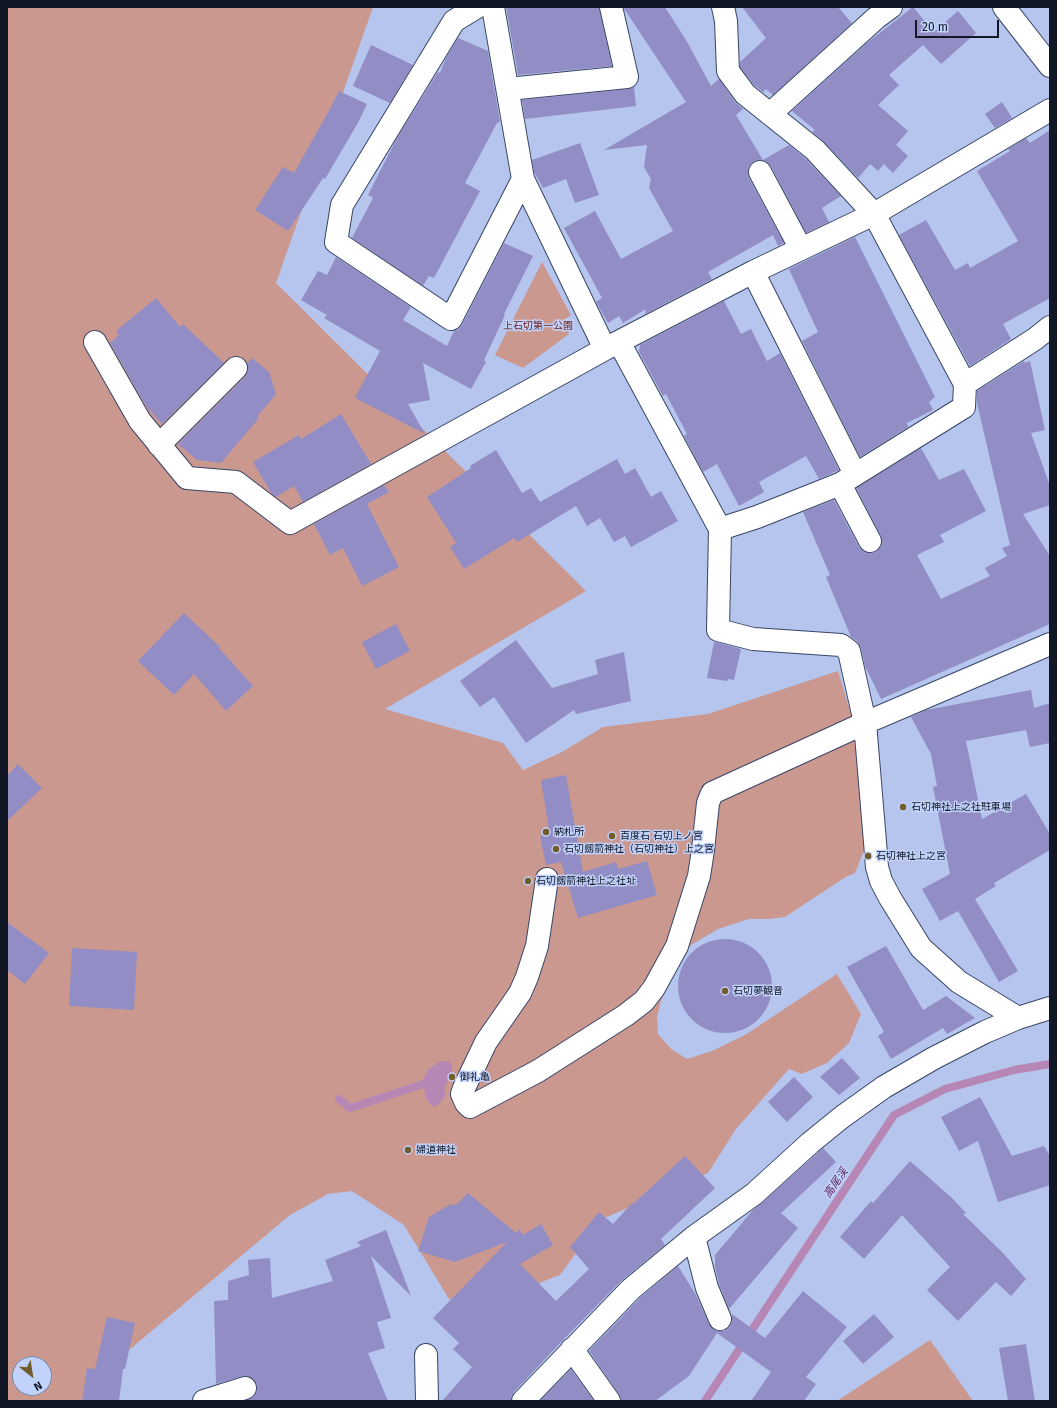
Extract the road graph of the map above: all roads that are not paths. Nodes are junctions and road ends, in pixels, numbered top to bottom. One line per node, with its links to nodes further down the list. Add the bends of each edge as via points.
1 (477, 7): 12 (street, via 454,21 342,205 336,242 451,319)
2 (493, 7): 8 (street)
3 (611, 7): 8 (street, via 627,77)
4 (723, 7): 10 (street, via 728,71 745,94)
5 (1004, 7): 7 (street)
6 (878, 11): 10 (street)
7 (1050, 66)
8 (508, 89): 12 (street)
9 (1050, 110): 13 (street)
10 (770, 114): 13 (street, via 815,150)
11 (760, 172): 14 (street)
12 (523, 179): 18 (street)
13 (874, 214): 14 (street); 20 (street)
14 (801, 249): 15 (street)
15 (753, 272): 18 (street); 22 (street)
16 (1050, 327): 20 (street)
17 (95, 342): 21 (street, via 140,421)
18 (612, 345): 21 (street, via 290,523 236,482 187,478); 23 (street)
19 (236, 368): 21 (street)
20 (965, 384): 22 (street, via 964,407)
21 (159, 445)
22 (848, 479): 23 (street, via 757,517); 24 (street)
23 (720, 528): 26 (street, via 718,630 754,639 841,645 849,651)
24 (870, 541)
25 (1050, 644): 26 (street)
26 (865, 723): 27 (street, via 712,793 708,803 699,876 677,946 644,1001 538,1071 470,1107 462,1094 464,1088 486,1042 520,993 527,977 537,946); 29 (street, via 880,836 878,867 890,898 921,948 959,982)
27 (547, 879)
28 (1050, 1008): 29 (street)
29 (1018, 1018): 30 (street, via 985,1032 884,1086 816,1138 754,1194)
30 (694, 1237): 31 (street, via 707,1288); 32 (street, via 631,1289)
31 (720, 1319)
32 (572, 1349): 37 (street); 38 (street)
33 (426, 1355): 36 (street)
34 (245, 1388): 35 (street)
35 (204, 1401)
36 (427, 1401)
37 (523, 1401)
38 (609, 1401)

